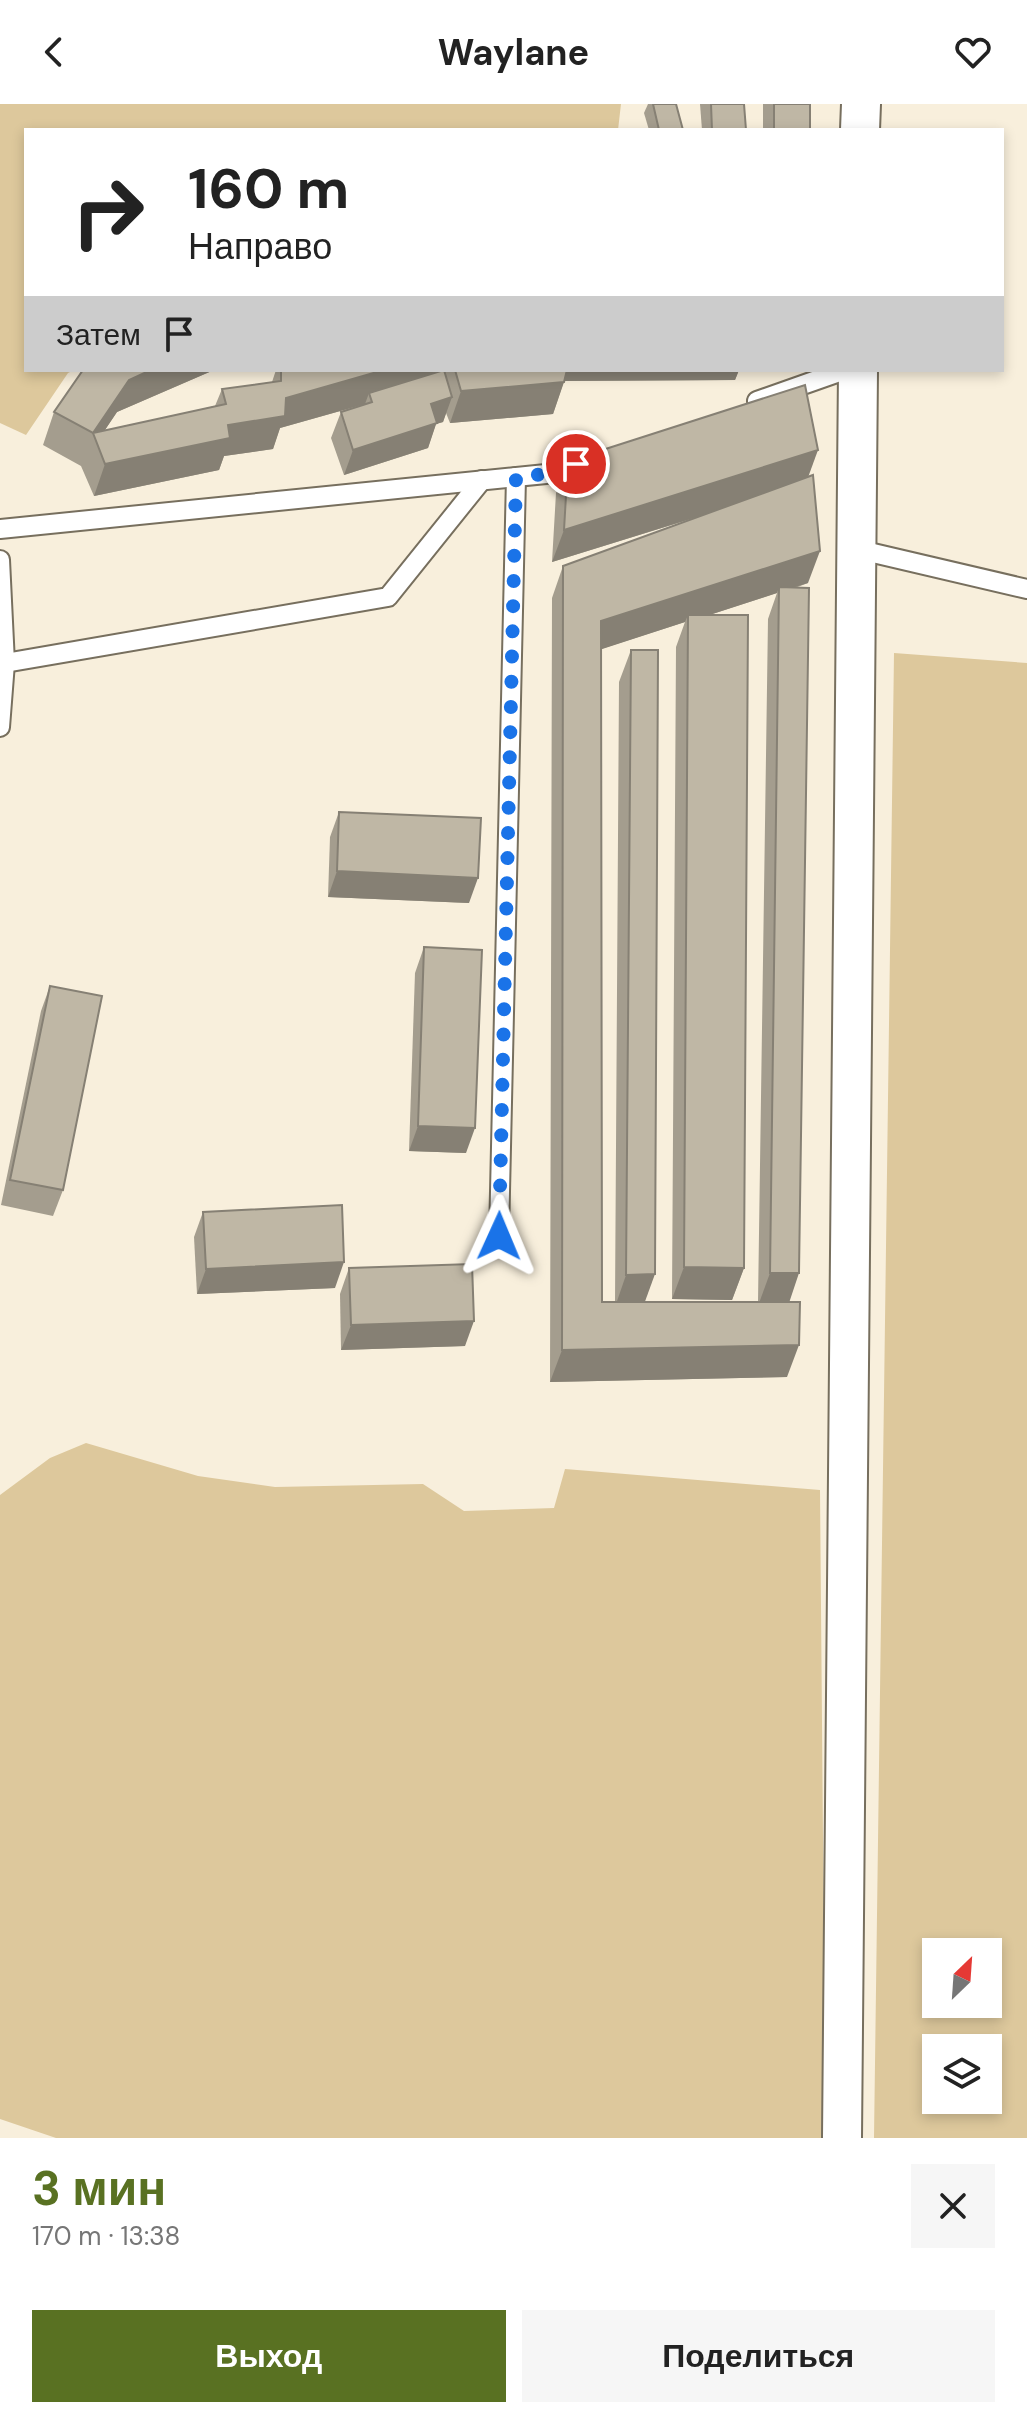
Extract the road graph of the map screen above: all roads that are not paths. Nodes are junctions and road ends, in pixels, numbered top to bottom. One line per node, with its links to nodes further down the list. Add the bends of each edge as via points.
1 (861, 104): 2 (street)
2 (860, 128)
3 (839, 372): 5 (lane)
4 (858, 372): 10 (street)
5 (741, 406)
6 (606, 453): 7 (lane, via 546,474)
7 (516, 477): 8 (lane); 15 (lane)
8 (482, 480): 9 (lane); 13 (lane, via 388,597)
9 (0, 529)
10 (856, 549): 12 (lane); 16 (street)
11 (0, 560): 13 (lane)
12 (1027, 589)
13 (5, 663): 14 (lane)
14 (0, 727)
15 (499, 1236)
16 (842, 2138)

